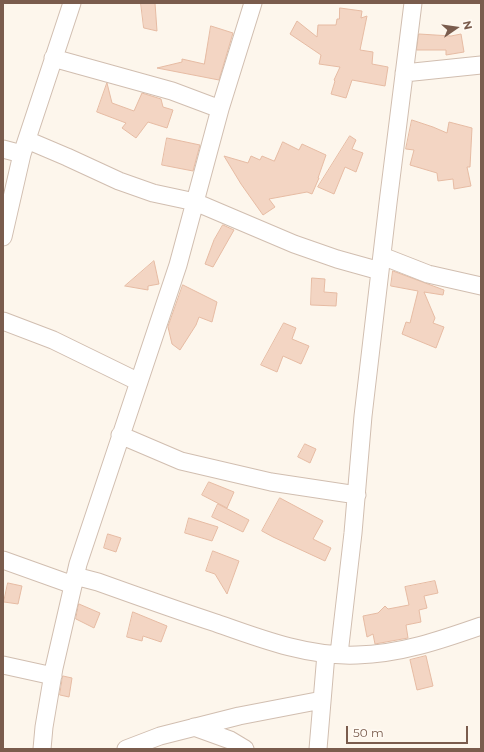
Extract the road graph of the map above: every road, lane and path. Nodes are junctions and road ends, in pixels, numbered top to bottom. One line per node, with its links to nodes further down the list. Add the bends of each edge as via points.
1 (72, 3): 4 (street)
2 (253, 3): 7 (street)
3 (413, 3): 6 (street)
4 (53, 58): 7 (street, via 172,91); 8 (street)
5 (481, 65): 6 (street)
6 (404, 73): 12 (street)
7 (220, 109): 10 (street)
8 (24, 147): 9 (street); 10 (street, via 68,157 119,181); 11 (street)
9 (3, 149)
10 (195, 202): 12 (street, via 294,244 337,259); 15 (street, via 178,265)
11 (3, 237)
12 (381, 264): 13 (street); 17 (street)
13 (481, 286)
14 (3, 321): 15 (street, via 53,340)
15 (139, 382): 16 (street)
16 (120, 435): 17 (street, via 181,461 271,482); 19 (street)
17 (357, 495): 21 (street)
18 (3, 560): 19 (street)
19 (74, 580): 21 (street, via 98,582 272,643); 23 (street)
20 (481, 626): 21 (street, via 406,650 357,656)
21 (332, 654): 24 (street)
22 (3, 666): 23 (street)
23 (53, 676): 26 (street)
24 (322, 700): 25 (street); 29 (street)
25 (194, 727): 27 (street); 28 (street, via 230,740)
26 (42, 749)
27 (126, 749)
28 (245, 749)
29 (318, 749)

